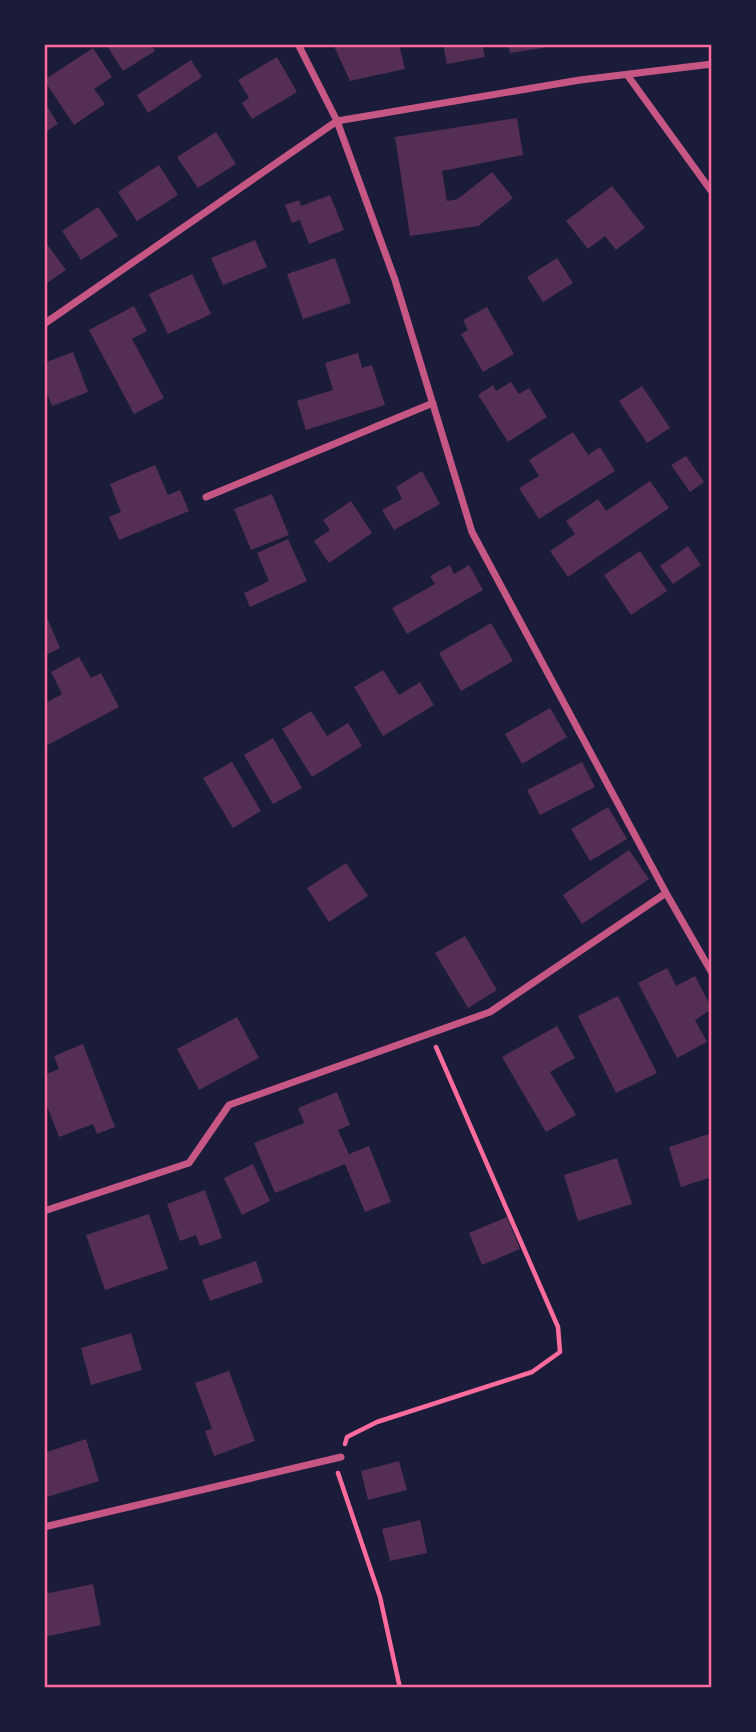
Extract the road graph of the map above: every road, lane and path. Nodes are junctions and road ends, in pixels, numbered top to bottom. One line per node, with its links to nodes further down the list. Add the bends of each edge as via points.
1 (298, 44): 4 (street)
2 (712, 64): 3 (street)
3 (628, 76): 4 (street); 5 (street)
4 (337, 121): 6 (street); 7 (street, via 396,280)
5 (712, 192)
6 (44, 324)
7 (433, 403): 8 (street); 9 (street, via 472,532)
8 (206, 497)
9 (666, 893): 10 (street); 11 (street, via 490,1012)
10 (712, 973)
11 (430, 1033): 12 (street, via 229,1105 189,1163); 13 (path, via 558,1327 560,1352 533,1372 377,1422 347,1437)
12 (44, 1211)
13 (341, 1458): 14 (street); 15 (path, via 338,1472 380,1597)
14 (44, 1527)
15 (400, 1688)

